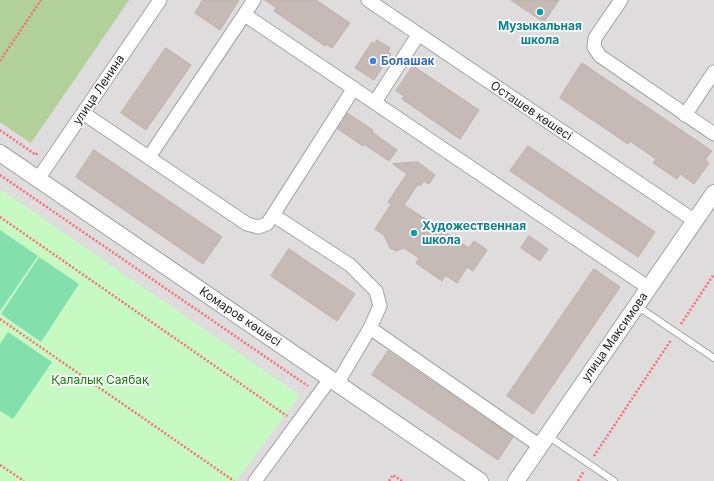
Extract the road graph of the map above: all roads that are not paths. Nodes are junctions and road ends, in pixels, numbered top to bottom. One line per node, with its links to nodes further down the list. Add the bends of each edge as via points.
1 (160, 0): 10 (street, улица Ленина)
2 (254, 0): 5 (street)
3 (368, 0): 6 (street, Осташев көшесі)
4 (621, 0): 11 (street, via 595,38 594,47 600,56)
5 (245, 15): 8 (street); 14 (street)
6 (418, 35): 9 (street); 18 (street, Осташев көшесі)
7 (714, 72): 11 (street)
8 (354, 88): 9 (street); 17 (street)
9 (375, 102): 19 (street)
10 (83, 113): 14 (street); 15 (street, улица Ленина)
11 (686, 115): 12 (street)
12 (714, 134)
13 (0, 153): 15 (street, Комаров көшесі)
14 (149, 157): 17 (street, via 247,224 258,227 267,224)
15 (38, 179): 23 (street, Комаров көшесі)
16 (714, 193): 18 (street, улица Максимова)
17 (273, 215): 21 (street, via 350,265 376,291 380,306)
18 (695, 221): 19 (street, улица Максимова)
19 (649, 288): 20 (street, улица Максимова)
20 (637, 306): 22 (lane); 24 (street, улица Максимова)
21 (370, 328): 23 (street); 24 (street)
22 (714, 358)
23 (333, 381): 25 (street, via 320,394); 26 (street, Комаров көшесі)
24 (544, 441): 27 (street, улица Максимова); 28 (lane, via 589,463)
25 (255, 481)
26 (480, 481)
27 (516, 481)
28 (614, 481)

